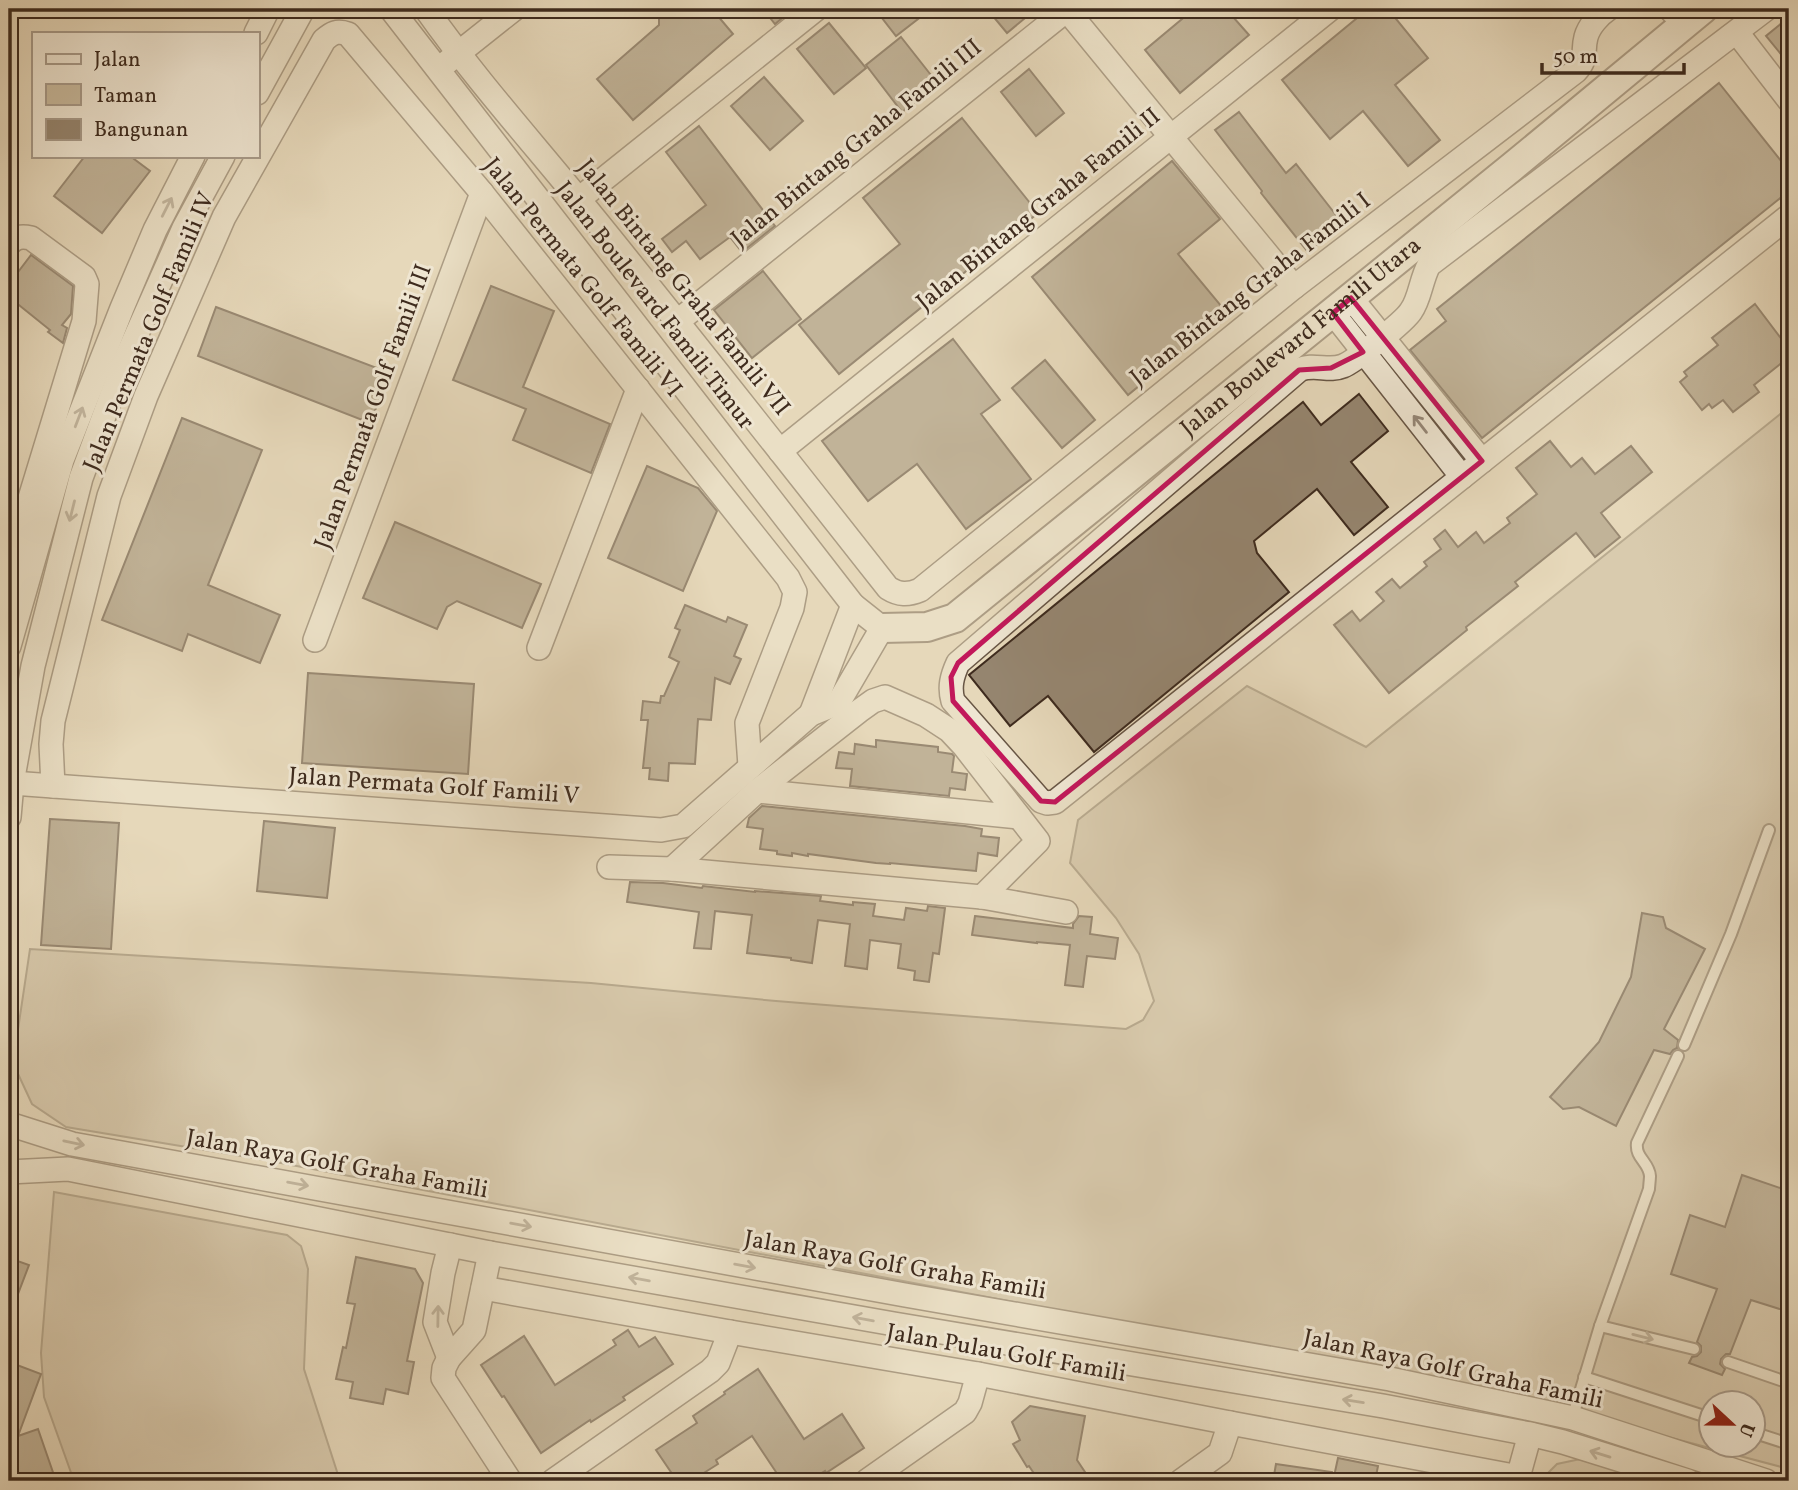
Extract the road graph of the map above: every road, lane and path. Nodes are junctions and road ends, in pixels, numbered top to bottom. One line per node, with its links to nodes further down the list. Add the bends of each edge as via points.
1 (268, 9): 12 (street)
2 (303, 9): 17 (street)
3 (391, 9): 16 (street, Jalan Boulevard Famili Timur)
4 (426, 9): 15 (street, Jalan Bintang Graha Famili VII)
5 (514, 9): 15 (street)
6 (816, 9): 25 (street)
7 (1067, 9): 19 (street); 30 (street, Jalan Bintang Graha Famili III)
8 (1330, 9): 19 (street, Jalan Bintang Graha Famili II)
9 (1608, 9): 28 (street, Jalan Bintang Graha Famili I, via 1586,36 1584,58 1576,71)
10 (1766, 9): 13 (street)
11 (1686, 14): 29 (street, Jalan Boulevard Famili Utara, via 1512,167)
12 (256, 32)
13 (1731, 36): 18 (street, via 1742,38); 31 (street, via 1429,265 1413,309)
14 (324, 40): 20 (street, Jalan Permata Golf Famili IV); 24 (street, Jalan Permata Golf Famili VI, via 332,33 348,34)
15 (458, 54): 16 (street); 25 (street, Jalan Bintang Graha Famili VII)
16 (438, 69): 39 (street, Jalan Boulevard Famili Timur)
17 (259, 89)
18 (1789, 100)
19 (1171, 138): 28 (street); 34 (street, Jalan Bintang Graha Famili II)
20 (259, 155)
21 (192, 158): 42 (street, one-way to 21, via 62,460 155,230)
22 (222, 158): 48 (street, one-way to 48, via 184,228 123,365 81,478 33,666)
23 (257, 158): 49 (street, Jalan Permata Golf Famili IV, via 224,217 146,396 109,496 53,720)
24 (482, 193): 33 (street, Jalan Permata Golf Famili VI); 41 (street, Jalan Permata Golf Famili III)
25 (579, 199): 30 (street, Jalan Bintang Graha Famili VII)
26 (1789, 216): 35 (street)
27 (9, 244): 37 (street, via 22,236 31,238 84,277 87,284 83,321)
28 (1294, 287): 38 (street, Jalan Bintang Graha Famili I, via 920,590)
29 (1342, 305): 31 (street); 32 (street); 40 (street, Jalan Boulevard Famili Utara, via 955,618 927,627)
30 (678, 321): 34 (street, Jalan Bintang Graha Famili VII)
31 (1382, 338): 32 (street); 35 (street)
32 (1363, 352): 36 (street, one-way to 32); 36 (street, via 1338,368 1299,370 958,663 951,677 953,701 1041,801 1055,802)
33 (638, 389): 43 (street); 47 (street, Jalan Permata Golf Famili VI, via 789,578 795,592 747,723)
34 (780, 451): 38 (street, Jalan Bintang Graha Famili VII, via 888,588)
35 (1482, 461): 36 (street)
36 (1462, 477)
37 (9, 567)
38 (902, 594)
39 (853, 605): 40 (street, Jalan Boulevard Famili Timur); 46 (street, Jalan Permata Golf Famili V)
40 (883, 628): 44 (street, Jalan Permata Golf Famili V)
41 (315, 640)
42 (9, 646)
43 (539, 648)
44 (861, 664): 45 (street); 46 (street, Jalan Permata Golf Famili V, via 837,703)
45 (885, 697): 50 (street, via 859,710); 52 (street, via 948,730)
46 (811, 714): 47 (street, Jalan Permata Golf Famili V)
47 (750, 766): 49 (street, Jalan Permata Golf Famili V, via 683,826 661,830)
48 (12, 783): 49 (street, Jalan Permata Golf Famili V); 51 (street)
49 (53, 786)
50 (757, 791): 52 (street); 55 (street)
51 (9, 817)
52 (1020, 817): 56 (street, via 1038,841)
53 (1769, 830): 58 (lane)
54 (609, 867): 55 (street)
55 (672, 869): 56 (street)
56 (982, 897): 57 (street)
57 (1066, 912)
58 (1684, 1045)
59 (1678, 1056): 65 (lane, via 1637,1143 1650,1177 1649,1189)
60 (9, 1124): 72 (street, Jalan Raya Golf Graha Famili, one-way to 72, via 72,1144)
61 (9, 1172): 62 (street, Jalan Raya Golf Graha Famili, via 68,1169)
62 (450, 1245): 63 (street, Jalan Raya Golf Graha Famili); 68 (street, one-way to 62, via 435,1322)
63 (490, 1253): 64 (street); 74 (street, Jalan Raya Golf Graha Famili, one-way to 63)
64 (483, 1288): 66 (street, Jalan Pulau Golf Famili); 68 (street, via 474,1330)
65 (1600, 1326): 67 (lane, one-way to 67); 71 (lane)
66 (730, 1332): 70 (street, Jalan Pulau Golf Famili); 84 (street, via 710,1371)
67 (1694, 1349)
68 (449, 1358): 83 (street, via 443,1378)
69 (1728, 1362): 73 (lane)
70 (978, 1374): 77 (street, Jalan Pulau Golf Famili); 85 (street, via 965,1412)
71 (1584, 1377): 75 (lane); 76 (lane)
72 (1390, 1379): 74 (street); 76 (street, Jalan Raya Golf Graha Famili)
73 (1789, 1383)
74 (1383, 1406): 78 (street, Jalan Raya Golf Graha Famili)
75 (1696, 1413)
76 (1573, 1418): 80 (lane); 88 (street, Jalan Raya Golf Graha Famili)
77 (1230, 1423): 82 (street, Jalan Pulau Golf Famili); 86 (street, via 1220,1453)
78 (1530, 1434): 80 (street, Jalan Raya Golf Graha Famili); 82 (street)
79 (1766, 1437): 81 (lane)
80 (1563, 1442): 87 (street, Jalan Raya Golf Graha Famili, one-way to 80)
81 (1789, 1444)
82 (1518, 1479)
83 (510, 1481)
84 (554, 1481)
85 (867, 1481)
86 (1181, 1481)
87 (1688, 1481)
88 (1766, 1481)

